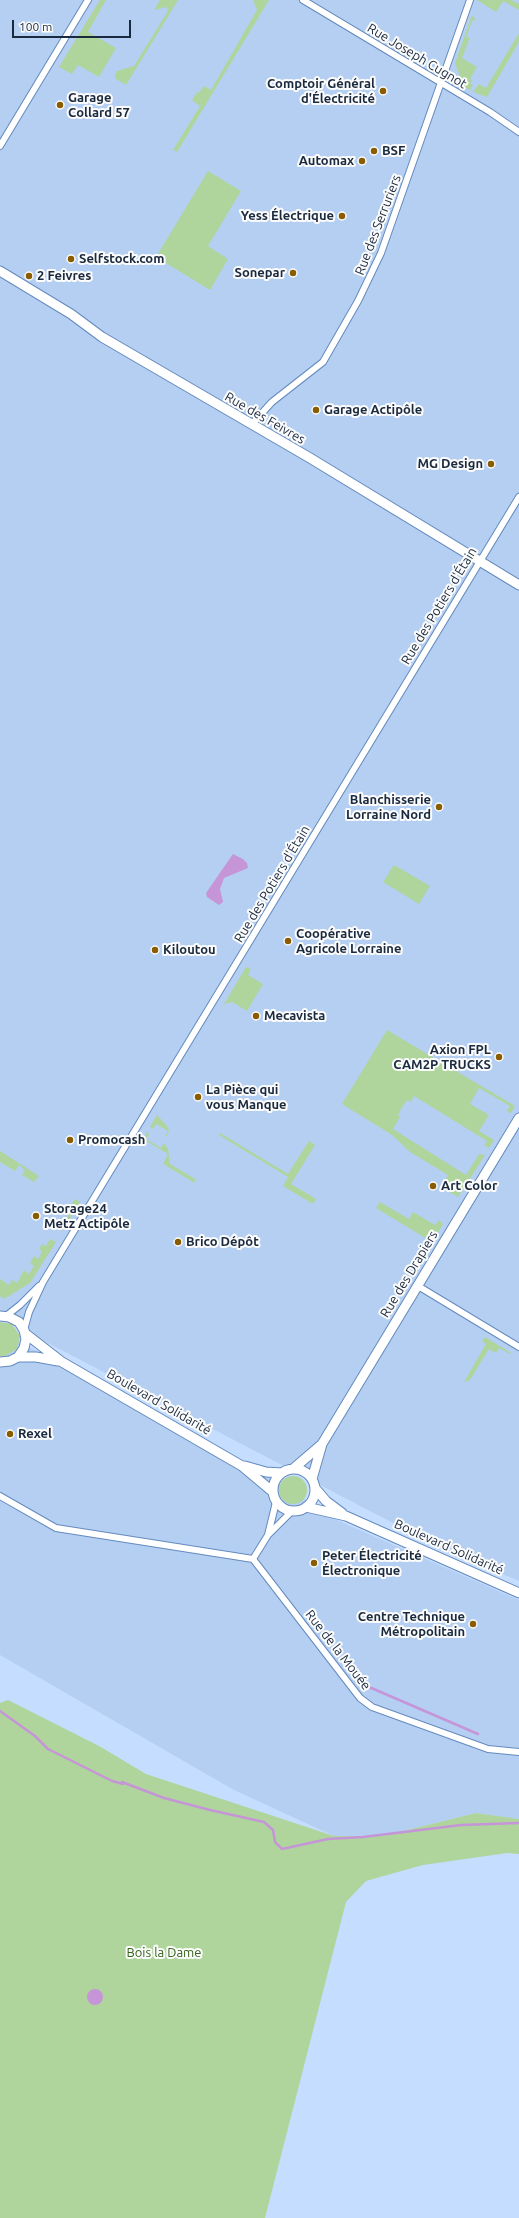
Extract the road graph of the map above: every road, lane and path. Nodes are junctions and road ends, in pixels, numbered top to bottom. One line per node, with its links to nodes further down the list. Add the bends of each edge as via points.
1 (88, 0): 6 (street)
2 (303, 0): 4 (street, Rue Joseph Cugnot)
3 (470, 0): 4 (street, Rue des Serruriers)
4 (442, 83): 5 (street, Rue Joseph Cugnot); 8 (street, Rue des Serruriers, via 381,253 358,301 323,362 272,402)
5 (519, 132)
6 (0, 146)
7 (0, 271): 8 (street, Rue des Feivres, via 71,314 102,337)
8 (252, 424): 10 (street, Rue des Feivres)
9 (519, 496): 10 (street, Rue des Potiers d'Étain)
10 (480, 561): 11 (street, Rue des Feivres); 13 (street, Rue des Potiers d'Étain)
11 (519, 585)
12 (519, 1118): 14 (street, Rue des Drapiers)
13 (43, 1282): 15 (street, Rue des Potiers d'Étain, via 20,1305); 16 (street, Rue des Potiers d'Étain, via 30,1310)
14 (418, 1286): 17 (street); 21 (street, Rue des Drapiers)
15 (2, 1316): 16 (street, Boulevard Solidarité, via 17,1321)
16 (25, 1332): 18 (street, via 24,1348); 20 (street, Boulevard Solidarité)
17 (519, 1347)
18 (18, 1357): 19 (street, Boulevard Solidarité); 20 (street, Boulevard Solidarité, via 36,1356)
19 (1, 1362)
20 (62, 1362): 22 (street, Boulevard Solidarité)
21 (322, 1444): 23 (street, Rue des Drapiers); 25 (street, Rue des Drapiers)
22 (242, 1466): 24 (street, Boulevard Solidarité); 27 (street, Boulevard Solidarité)
23 (293, 1469): 24 (street); 25 (street, via 307,1473)
24 (282, 1473): 27 (street, via 274,1481)
25 (312, 1479): 26 (street)
26 (315, 1488): 30 (street, via 311,1502); 32 (street, Boulevard Solidarité, via 326,1501)
27 (273, 1492): 29 (street)
28 (0, 1496): 34 (street, via 56,1528)
29 (276, 1502): 31 (street, via 286,1510); 33 (street)
30 (306, 1507): 31 (street); 32 (street, Boulevard Solidarité)
31 (292, 1511): 33 (street)
32 (346, 1516): 35 (street, Boulevard Solidarité)
33 (268, 1535): 34 (street)
34 (253, 1558): 36 (street, Rue de la Mouée, via 360,1698 372,1707 488,1749)
35 (519, 1593)
36 (519, 1752)

